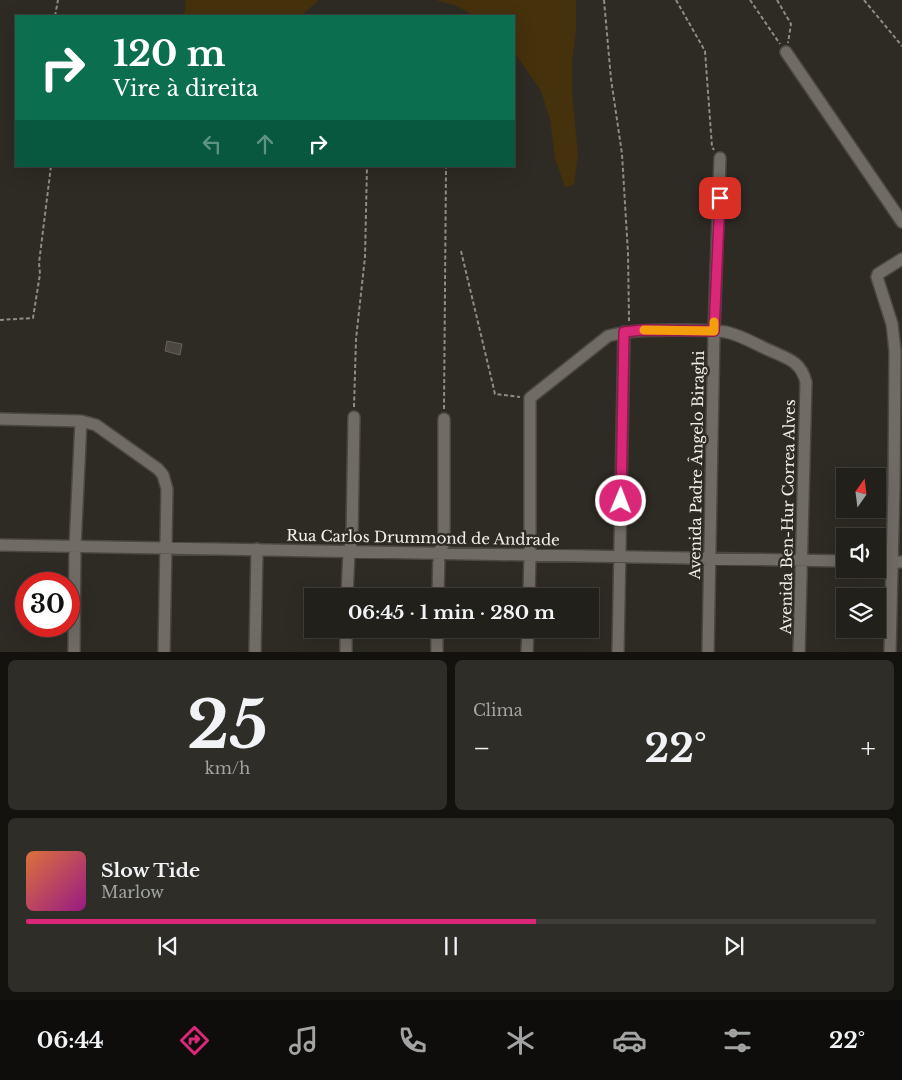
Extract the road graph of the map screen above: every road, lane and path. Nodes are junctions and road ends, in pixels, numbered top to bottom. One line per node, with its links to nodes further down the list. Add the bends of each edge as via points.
1 (58, 0): 7 (path)
2 (604, 0): 19 (path, via 622,154 628,253 629,322)
3 (676, 0): 10 (path, via 704,51 712,147)
4 (750, 0): 9 (path)
5 (777, 0): 9 (path, via 791,24)
6 (864, 0): 8 (path)
7 (55, 15)
8 (902, 46)
9 (786, 52): 14 (street)
10 (720, 158): 18 (street, Avenida Padre Ângelo Biraghi)
11 (51, 167): 17 (path, via 33,318)
12 (367, 167): 21 (path, via 365,257 356,339)
13 (446, 167): 23 (path)
14 (902, 222)
15 (461, 251): 20 (path, via 495,394)
16 (902, 259): 36 (street, via 877,277 892,324 895,351)
17 (0, 320)
18 (714, 331): 19 (street); 33 (street, Avenida Padre Ângelo Biraghi); 34 (street, Avenida Ben-Hur Correa Alves, via 727,332 786,358 804,372)
19 (624, 332): 20 (street, via 608,336); 32 (street)
20 (530, 398): 31 (street)
21 (354, 417): 29 (street, via 352,540)
22 (0, 419): 24 (street)
23 (444, 419): 30 (street, via 444,542)
24 (81, 422): 26 (street); 27 (street, via 99,426 163,475 167,489)
25 (0, 545): 26 (street, Rua Carlos Drummond de Andrade)
26 (75, 546): 27 (street, Rua Carlos Drummond de Andrade); 43 (street)
27 (167, 548): 28 (street, Rua Carlos Drummond de Andrade); 44 (street)
28 (257, 549): 29 (street, Rua Carlos Drummond de Andrade); 45 (street)
29 (349, 550): 30 (street, Rua Carlos Drummond de Andrade); 37 (street)
30 (439, 552): 31 (street, Rua Carlos Drummond de Andrade); 38 (street)
31 (530, 555): 32 (street, Rua Carlos Drummond de Andrade); 39 (street)
32 (620, 557): 33 (street, Rua Carlos Drummond de Andrade); 49 (street)
33 (711, 558): 34 (street, Rua Carlos Drummond de Andrade); 50 (street, Avenida Padre Ângelo Biraghi)
34 (803, 560): 35 (street, Rua Carlos Drummond de Andrade); 51 (street, Avenida Ben-Hur Correa Alves)
35 (836, 561)
36 (897, 562): 52 (street)
37 (347, 588)
38 (438, 588)
39 (529, 588)
40 (346, 638): 46 (street)
41 (437, 638): 47 (street)
42 (528, 638): 48 (street)
43 (74, 652)
44 (164, 652)
45 (255, 652)
46 (346, 652)
47 (436, 652)
48 (527, 652)
49 (618, 652)
50 (708, 652)
51 (799, 652)
52 (890, 652)

